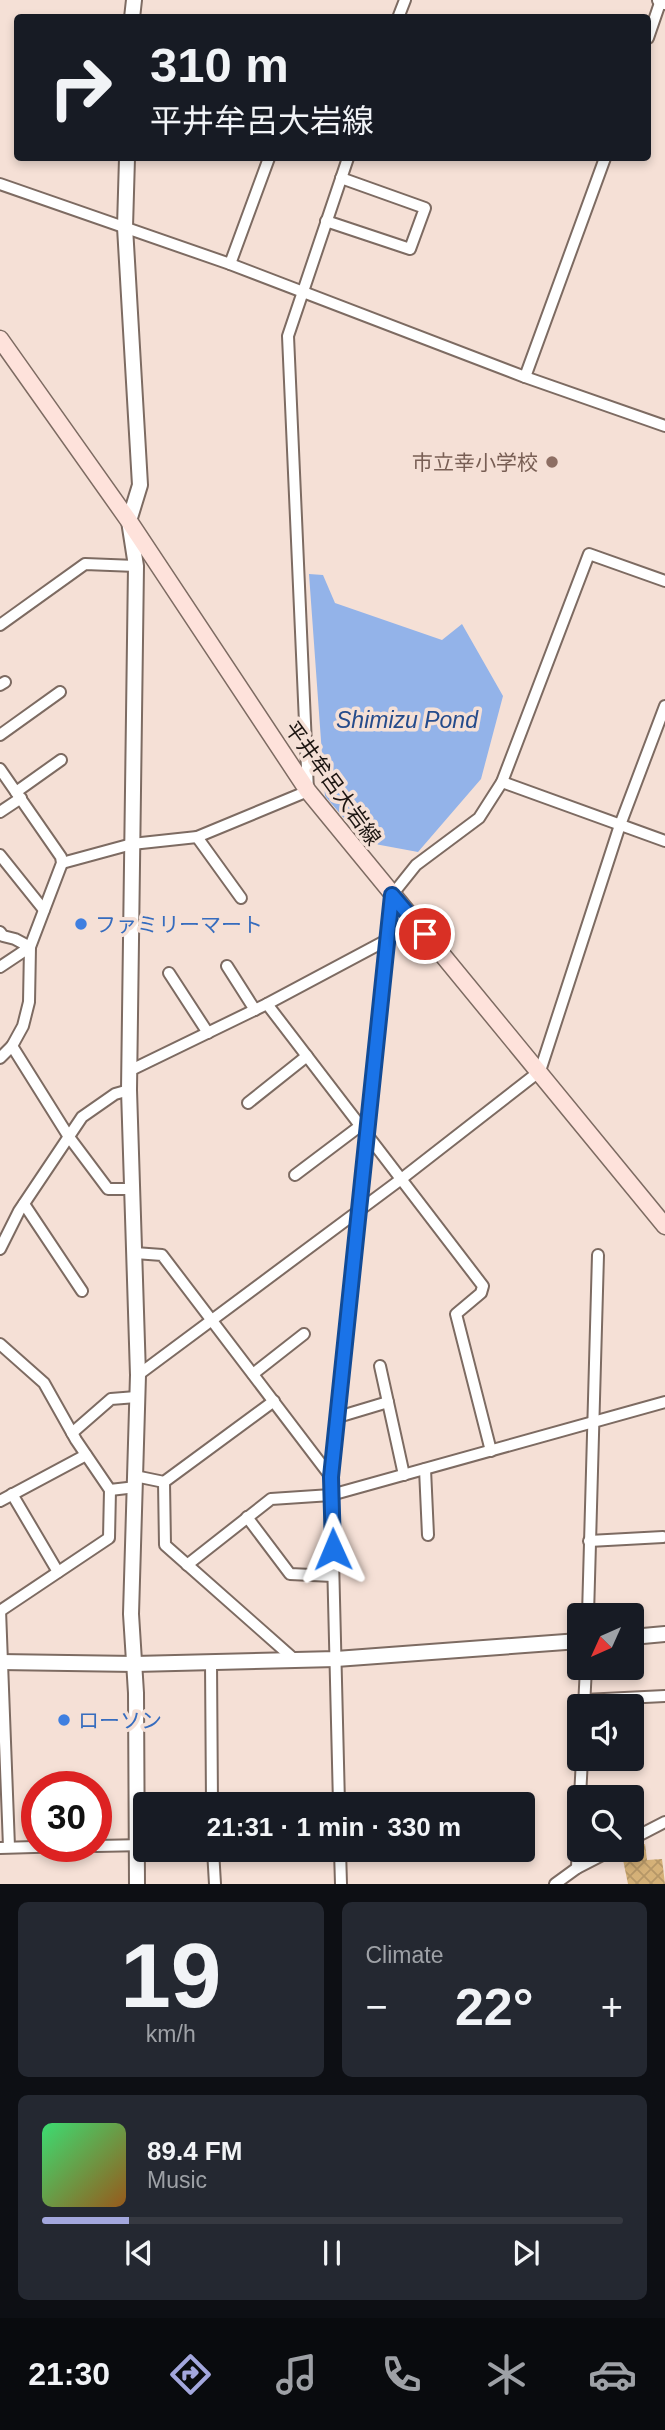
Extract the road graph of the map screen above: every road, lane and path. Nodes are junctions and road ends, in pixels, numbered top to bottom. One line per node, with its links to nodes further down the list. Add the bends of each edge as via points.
1 (662, 1): 2 (street)
2 (651, 30)
3 (127, 161): 10 (street)
4 (268, 161): 11 (street)
5 (347, 161): 7 (street)
6 (604, 161): 14 (street)
7 (341, 178): 9 (street); 9 (street, via 425,208 410,249)
8 (0, 184): 10 (street)
9 (326, 221): 12 (street)
10 (125, 227): 11 (street); 16 (street, via 140,485)
11 (230, 264): 12 (street)
12 (301, 292): 14 (street); 26 (street, via 288,336)
13 (0, 339): 16 (main road, 平井牟呂大岩線)
14 (526, 377): 15 (street)
15 (665, 426)
16 (129, 521): 17 (street); 26 (main road, 平井牟呂大岩線)
17 (136, 566): 19 (street, via 85,565); 32 (street)
18 (665, 581): 25 (street, via 589,554)
19 (0, 625)
20 (60, 692): 22 (street)
21 (665, 706): 29 (street)
22 (0, 735)
23 (61, 760): 27 (street)
24 (0, 769): 27 (street)
25 (502, 782): 29 (street); 35 (street, via 480,818 416,864)
26 (309, 791): 30 (street); 35 (main road, 平井牟呂大岩線)
27 (18, 795): 28 (street); 34 (street)
28 (0, 812)
29 (620, 825): 31 (street); 51 (street)
30 (197, 837): 32 (street); 36 (street)
31 (665, 841)
32 (132, 844): 34 (street); 50 (street)
33 (0, 855): 37 (street)
34 (62, 863): 37 (street)
35 (392, 895): 39 (street); 51 (main road, 平井牟呂大岩線)
36 (241, 898)
37 (44, 910): 40 (street)
38 (0, 932): 40 (street)
39 (387, 940): 44 (street); 54 (street)
40 (30, 947): 42 (street); 47 (street, via 29,1002)
41 (227, 966): 45 (street)
42 (0, 967)
43 (169, 973): 46 (street)
44 (267, 1004): 45 (street); 48 (street)
45 (255, 1010): 46 (street)
46 (208, 1033): 50 (street)
47 (12, 1046): 49 (street); 55 (street)
48 (307, 1056): 53 (street); 54 (street)
49 (0, 1058)
50 (130, 1071): 52 (street)
51 (540, 1071): 57 (street); 61 (main road, 平井牟呂大岩線)
52 (129, 1090): 55 (street, via 115,1094 82,1117); 58 (street)
53 (248, 1102)
54 (363, 1130): 56 (street); 57 (street); 60 (street)
55 (69, 1137): 58 (street, via 108,1189); 59 (street)
56 (295, 1175)
57 (400, 1180): 60 (street); 79 (street, via 482,1286 481,1293 456,1314)
58 (134, 1189): 63 (street)
59 (24, 1204): 62 (street); 65 (street)
60 (359, 1210): 66 (street); 76 (street)
61 (665, 1227)
62 (0, 1249)
63 (135, 1253): 66 (street, via 162,1255); 71 (street)
64 (598, 1255): 77 (street)
65 (82, 1291)
66 (213, 1320): 70 (street); 71 (street)
67 (304, 1334): 70 (street)
68 (0, 1344): 78 (street, via 44,1382)
69 (380, 1366): 74 (street)
70 (253, 1374): 73 (street)
71 (138, 1375): 72 (street)
72 (136, 1397): 78 (street, via 111,1399); 84 (street)
73 (274, 1401): 83 (street); 85 (street)
74 (388, 1402): 76 (street); 82 (street)
75 (665, 1402): 77 (street)
76 (338, 1417): 83 (street)
77 (592, 1422): 79 (street); 93 (street)
78 (72, 1433): 80 (street)
79 (491, 1451): 81 (street)
80 (86, 1455): 86 (street); 87 (street)
81 (425, 1469): 82 (street); 91 (street)
82 (404, 1475): 88 (street)
83 (331, 1477): 88 (street)
84 (135, 1481): 85 (street); 86 (street); 106 (street, via 131,1614)
85 (164, 1482): 94 (street, via 165,1545)
86 (110, 1490): 95 (street, via 109,1538)
87 (12, 1494): 89 (street); 95 (street)
88 (331, 1495): 90 (street, via 271,1499); 96 (street)
89 (0, 1501)
90 (247, 1517): 94 (street); 96 (street, via 290,1574)
91 (428, 1535)
92 (663, 1537): 93 (street)
93 (589, 1541): 97 (street)
94 (187, 1565): 103 (street)
95 (58, 1572): 98 (street)
96 (333, 1576): 102 (street)
97 (588, 1603)
98 (0, 1610): 104 (street)
99 (665, 1634): 100 (street)
100 (644, 1636)
101 (567, 1642): 102 (street)
102 (336, 1658): 103 (street); 111 (street)
103 (295, 1660): 105 (street)
104 (1, 1662): 106 (street); 116 (street)
105 (211, 1662): 106 (street); 110 (street)
106 (135, 1664): 109 (street)
107 (665, 1696): 108 (street)
108 (644, 1698)
109 (139, 1792)
110 (212, 1792)
111 (339, 1792)
112 (665, 1822): 113 (street)
113 (644, 1833)
114 (133, 1845): 115 (street)
115 (112, 1846)
116 (5, 1847)
117 (139, 1862): 122 (street)
118 (214, 1862): 123 (street)
119 (340, 1862): 124 (street)
120 (594, 1862): 121 (street)
121 (572, 1876): 125 (street)
122 (137, 1884)
123 (215, 1884)
124 (341, 1884)
125 (555, 1884)

